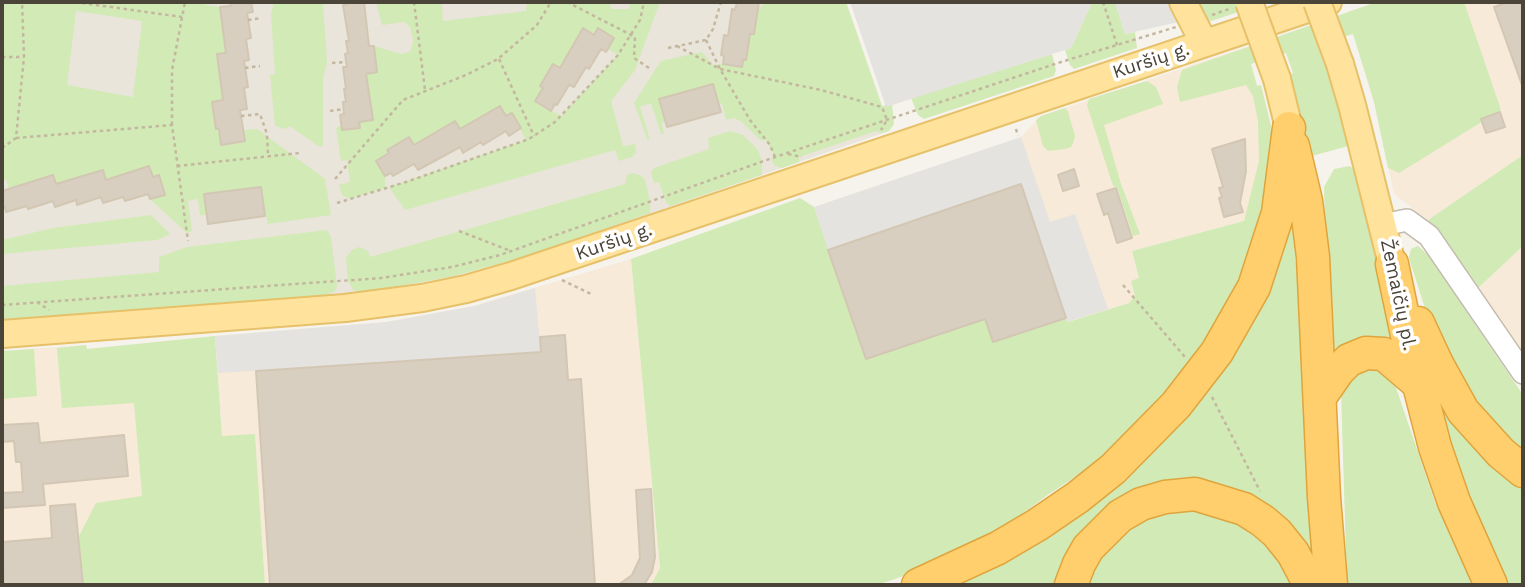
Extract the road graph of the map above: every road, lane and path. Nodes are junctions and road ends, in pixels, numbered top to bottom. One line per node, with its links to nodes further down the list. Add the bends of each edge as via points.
1 (22, 2): 23 (path)
2 (75, 2): 13 (path)
3 (185, 2): 13 (path)
4 (414, 2): 31 (path)
5 (551, 2): 24 (path, via 537,25)
6 (567, 2): 17 (path)
7 (644, 2): 17 (path)
8 (721, 2): 18 (path)
9 (1103, 2): 19 (path)
10 (1317, 2): 47 (main road, Žemaičių pl., bridge, via 1340,64)
11 (1328, 2): 16 (main road, Kuršių g.)
12 (1243, 4): 16 (path); 37 (main road, bridge, via 1277,79)
13 (182, 17): 36 (path, via 172,70)
14 (261, 18): 15 (path)
15 (248, 20)
16 (1194, 22): 19 (path); 56 (main road, Kuršių g., via 512,276 466,289 345,308)
17 (631, 35): 29 (path, via 635,37 634,58); 38 (path, via 555,122)
18 (706, 40): 20 (path); 30 (path)
19 (1117, 45): 35 (path)
20 (677, 46): 21 (path); 30 (path)
21 (668, 48)
22 (2, 57): 23 (path)
23 (24, 57): 39 (path)
24 (498, 58): 31 (path); 38 (path)
25 (346, 62): 26 (path)
26 (332, 63)
27 (260, 66): 28 (path)
28 (245, 68)
29 (649, 68)
30 (720, 69): 35 (path, via 882,107); 43 (path)
31 (425, 90): 45 (path, via 403,100)
32 (344, 109): 33 (path)
33 (330, 111)
34 (241, 116): 42 (path, via 260,114)
35 (887, 120): 43 (path)
36 (172, 125): 39 (path); 44 (path)
37 (1289, 128): 58 (highway, via 1278,213 1254,287); 60 (highway, via 1313,257)
38 (534, 136): 46 (path)
39 (16, 138): 40 (path)
40 (2, 148)
41 (300, 153): 42 (path)
42 (268, 155): 44 (path)
43 (775, 157): 50 (path)
44 (177, 166): 49 (path)
45 (335, 179)
46 (337, 203)
47 (1383, 225): 51 (main road, Žemaičių pl.); 57 (street, via 1407,220 1429,236)
48 (459, 231): 50 (path)
49 (188, 241)
50 (511, 251): 53 (path, via 452,267 381,278)
51 (1392, 264): 59 (highway, Žemaičių pl.); 61 (highway, via 1456,400 1479,431)
52 (1123, 285): 58 (path)
53 (98, 297): 54 (path); 55 (path)
54 (93, 303)
55 (2, 304)
56 (2, 334)
57 (1523, 373)
58 (1200, 375): 62 (path); 63 (highway, via 1147,437 1078,497 998,548)
59 (1419, 384): 60 (highway, via 1384,354 1366,354 1338,370); 67 (highway, Žemaičių pl., via 1454,502)
60 (1320, 397): 66 (highway)
61 (1523, 471)
62 (1261, 493)
63 (918, 585)
64 (1071, 585): 65 (highway, via 1088,548 1120,516 1141,504 1195,494 1244,509 1263,521 1293,553)
65 (1310, 585)
66 (1331, 585)
67 (1491, 585)

